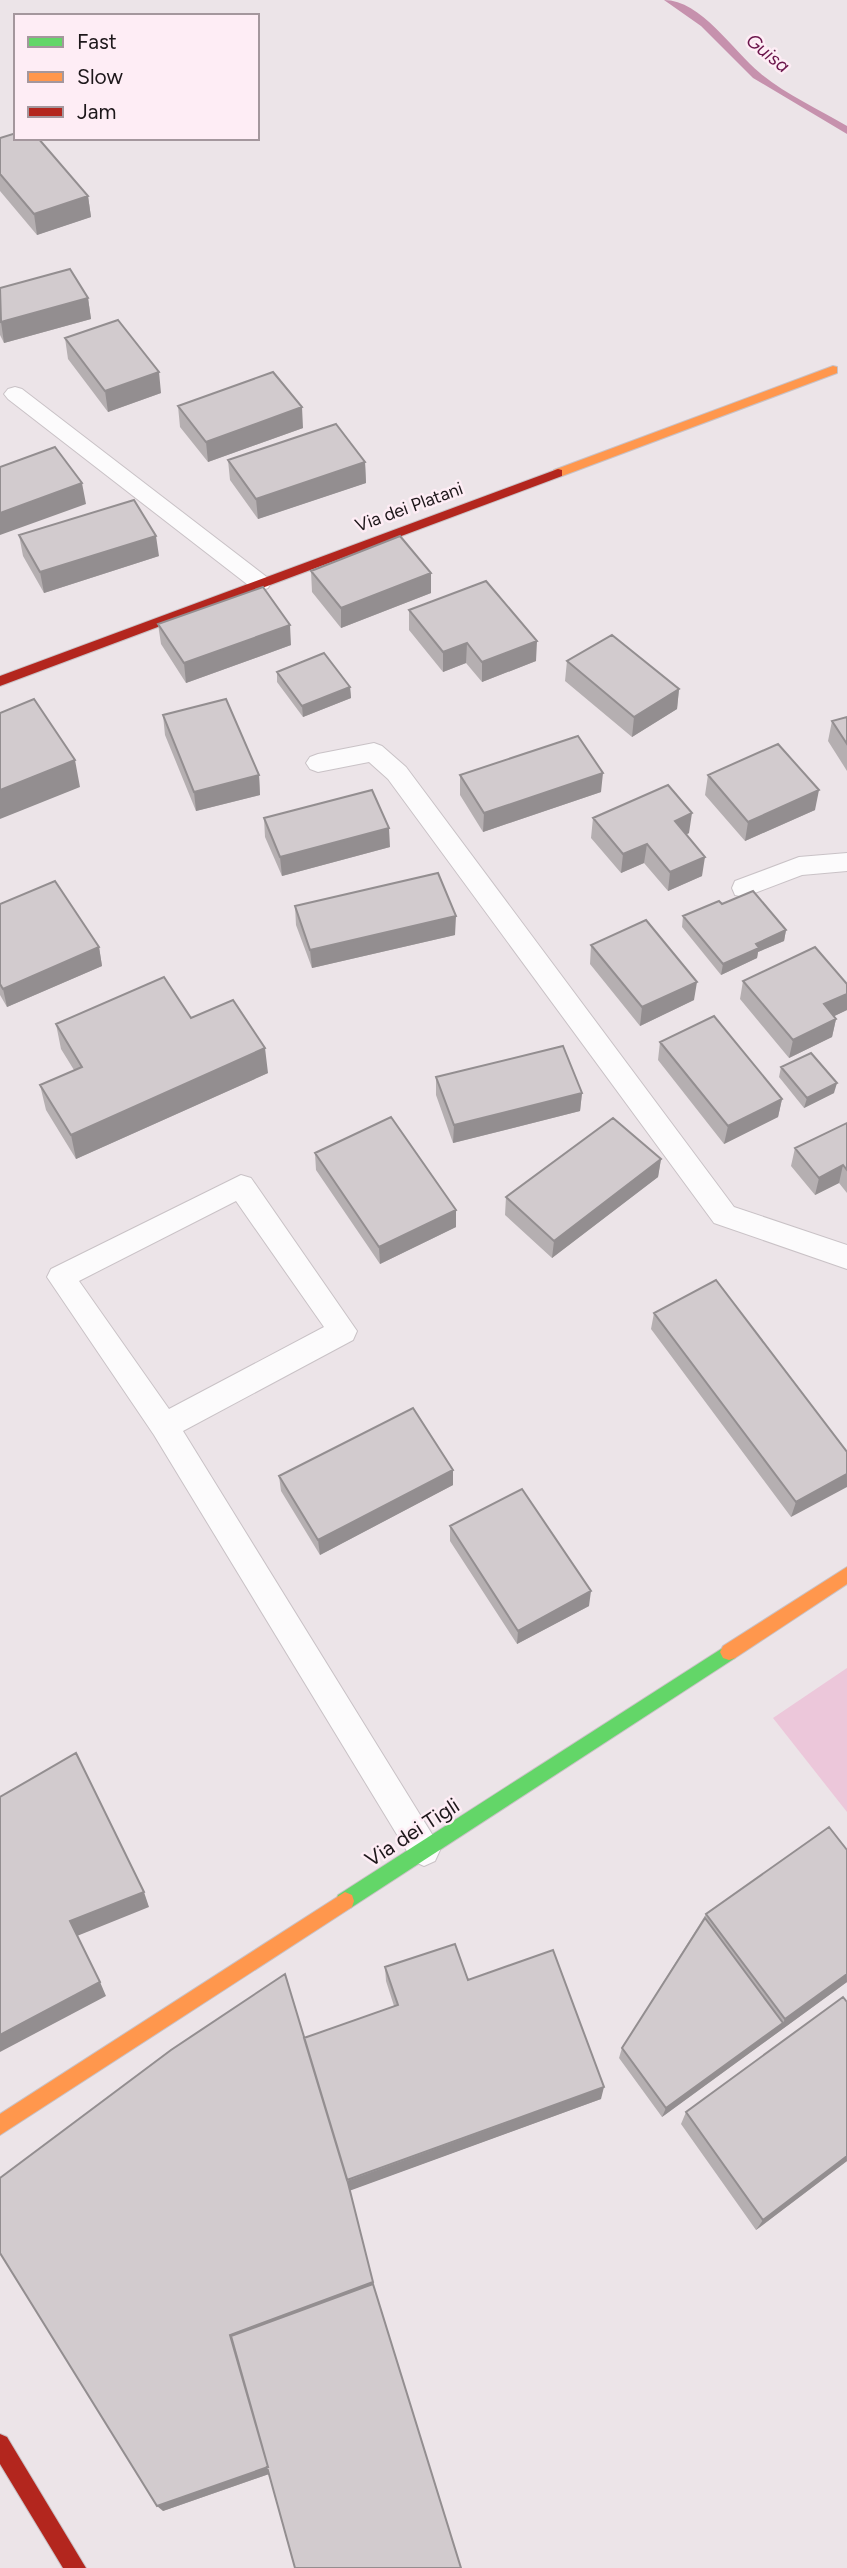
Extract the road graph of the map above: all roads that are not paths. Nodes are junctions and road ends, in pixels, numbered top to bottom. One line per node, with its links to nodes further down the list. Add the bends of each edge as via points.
1 (832, 370): 3 (street, Via dei Platani)
2 (15, 394): 3 (lane)
3 (260, 583): 4 (street, Via dei Platani)
4 (0, 681)
5 (318, 763): 8 (lane, via 374,752 397,773 724,1215)
6 (847, 862): 7 (lane, via 799,866)
7 (744, 888)
8 (847, 1257)
9 (164, 1426): 9 (lane, via 61,1277 241,1186 343,1331); 11 (lane)
10 (847, 1575): 11 (street, Via dei Tigli)
11 (424, 1850): 12 (street, Via dei Tigli)
12 (0, 2125)
13 (0, 2444): 14 (street)
14 (75, 2568)

